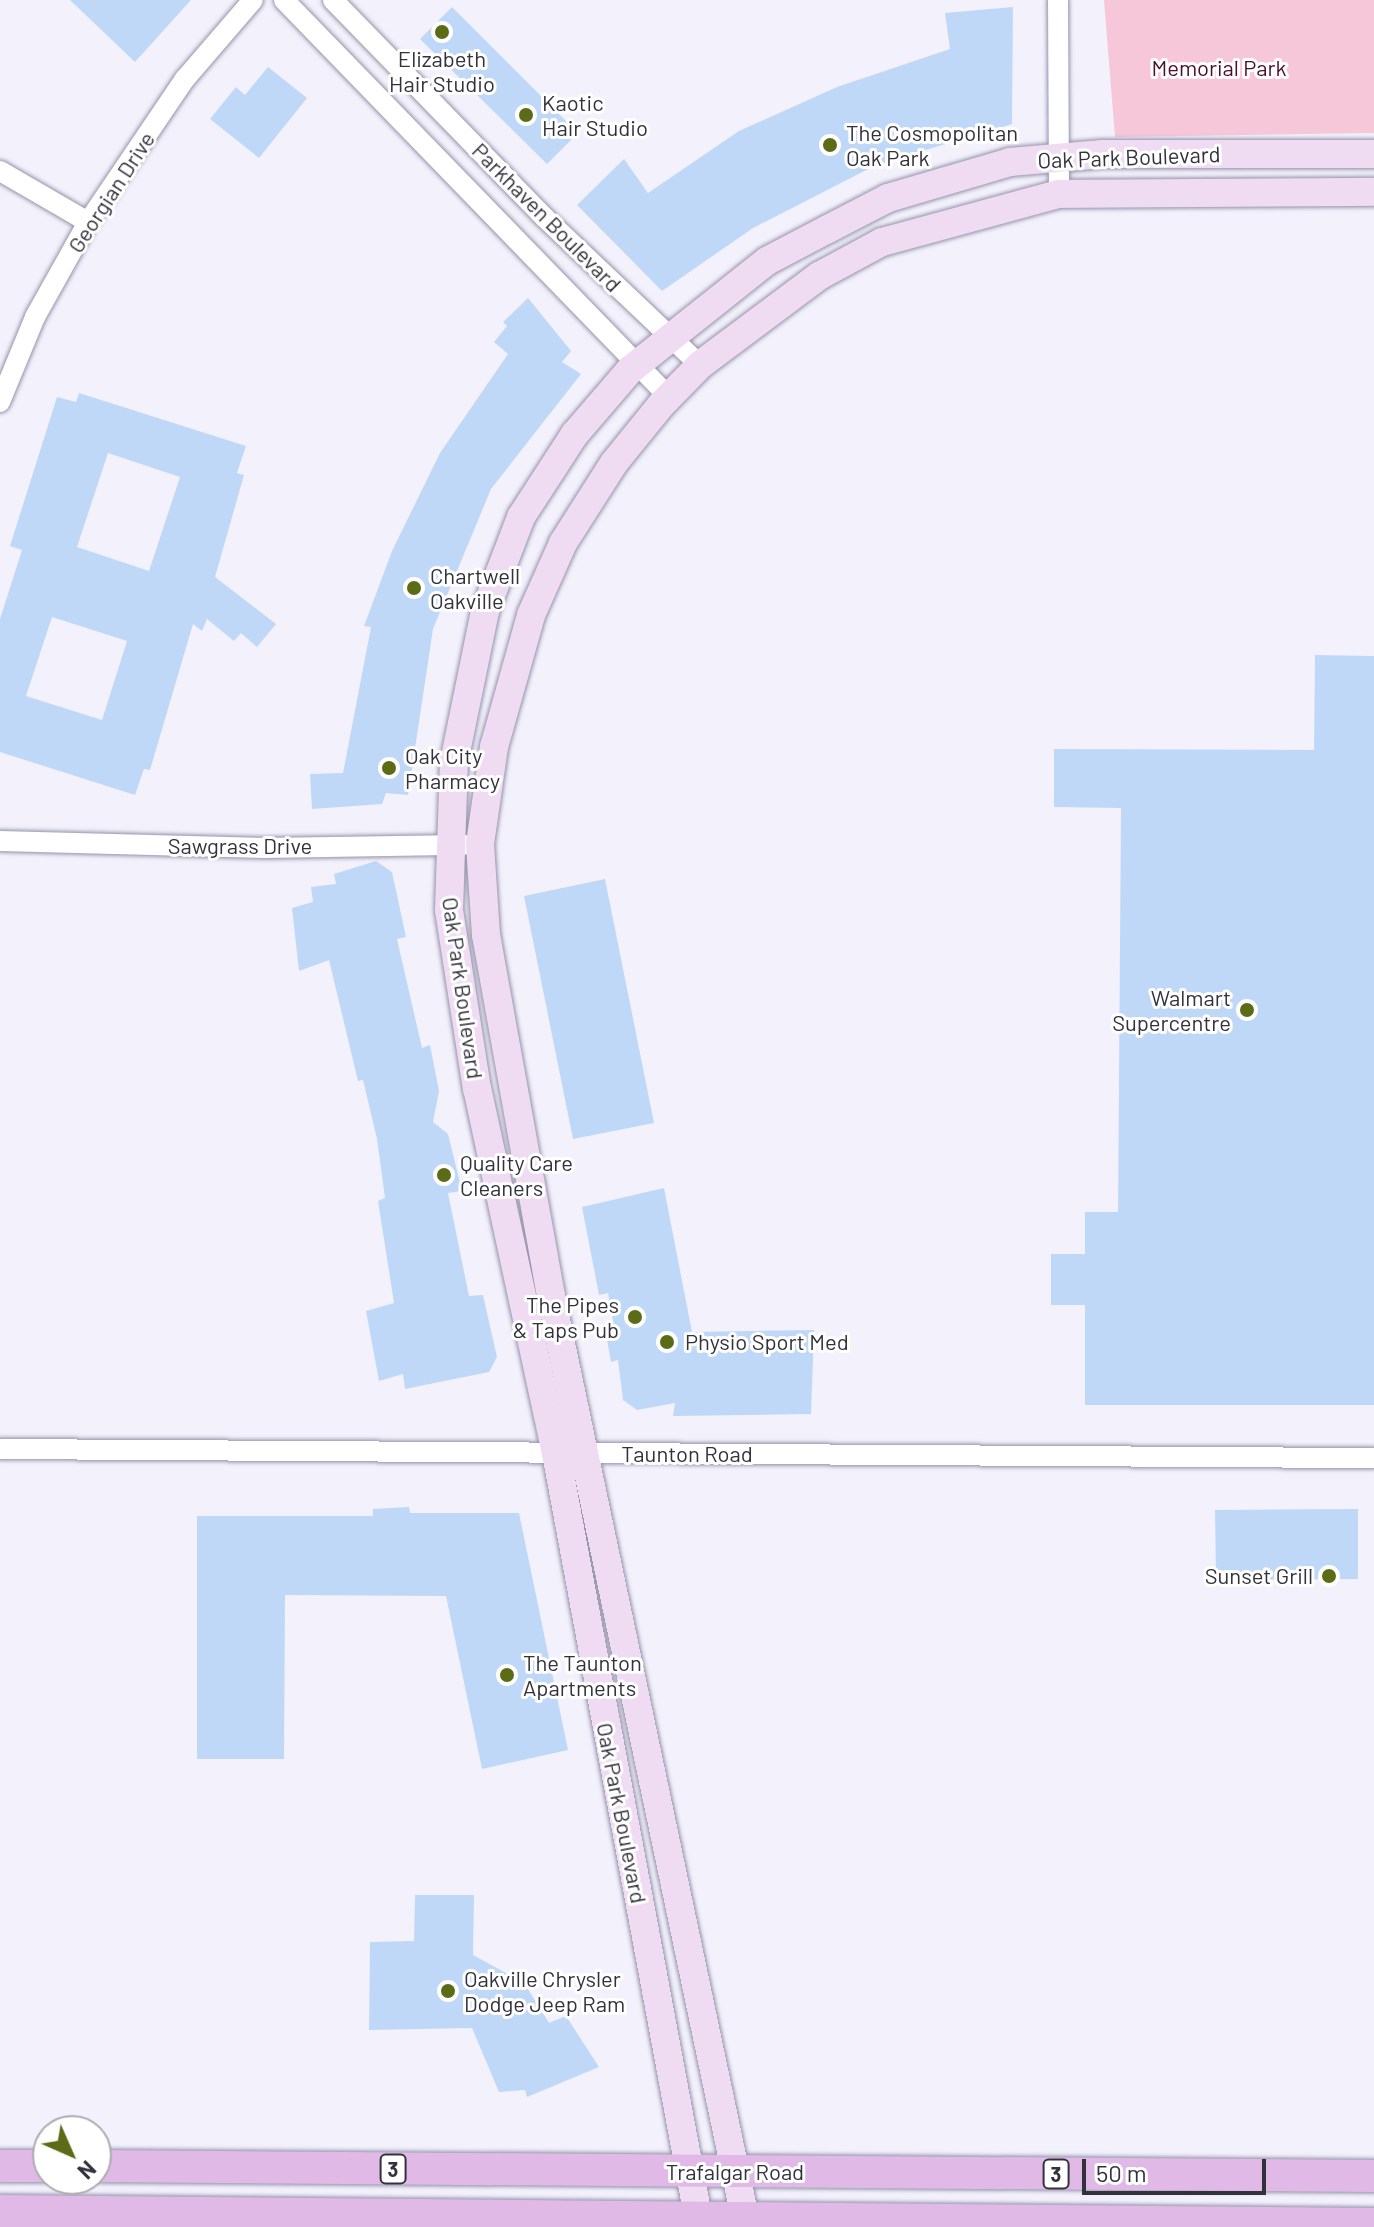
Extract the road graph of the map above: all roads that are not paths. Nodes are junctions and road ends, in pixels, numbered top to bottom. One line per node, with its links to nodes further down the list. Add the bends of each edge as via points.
1 (253, 0): 12 (street, Georgian Drive, via 185,79)
2 (284, 0): 6 (street, Parkhaven Boulevard)
3 (333, 0): 5 (street, Parkhaven Boulevard)
4 (1058, 0): 8 (street)
5 (397, 66): 6 (street); 13 (street, Parkhaven Boulevard)
6 (376, 96): 14 (street, Parkhaven Boulevard)
7 (1374, 154): 8 (street, Oak Park Boulevard)
8 (1059, 156): 11 (street); 13 (street, Oak Park Boulevard, via 1010,162 888,198 767,261)
9 (0, 171): 12 (street)
10 (1374, 192): 11 (street, Oak Park Boulevard)
11 (1059, 194): 15 (street, Oak Park Boulevard, via 882,242 819,276)
12 (88, 222): 17 (street, Georgian Drive, via 35,317)
13 (668, 334): 14 (street, Oak Park Boulevard); 15 (street, Parkhaven Boulevard)
14 (636, 364): 16 (street, Parkhaven Boulevard); 20 (street, Oak Park Boulevard, via 559,458 521,517 502,565 469,668)
15 (700, 365): 16 (street, Oak Park Boulevard)
16 (669, 397): 19 (street, Oak Park Boulevard, via 614,463 563,543 531,615 494,747)
17 (0, 402)
18 (0, 841): 20 (street, Sawgrass Drive, via 265,848)
19 (480, 844): 20 (street, Sawgrass Drive); 23 (street, Oak Park Boulevard, via 486,935 551,1296)
20 (449, 845): 22 (street, Oak Park Boulevard, via 449,910 477,1089)
21 (0, 1449): 22 (street, Taunton Road)
22 (556, 1453): 23 (street, Taunton Road); 29 (street, Oak Park Boulevard)
23 (587, 1453): 24 (street, Taunton Road); 30 (street, Oak Park Boulevard)
24 (1374, 1458)
25 (0, 2166): 26 (main road)
26 (32, 2166)
27 (112, 2167): 29 (main road, Trafalgar Road / 3)
28 (1374, 2176): 30 (main road, Trafalgar Road / 3)
29 (696, 2203): 30 (main road, Trafalgar Road / 3); 30 (main road, Trafalgar Road / 3); 31 (main road, Trafalgar Road / 3)
30 (743, 2204): 32 (main road, Trafalgar Road / 3)
31 (0, 2211)
32 (1374, 2224)

